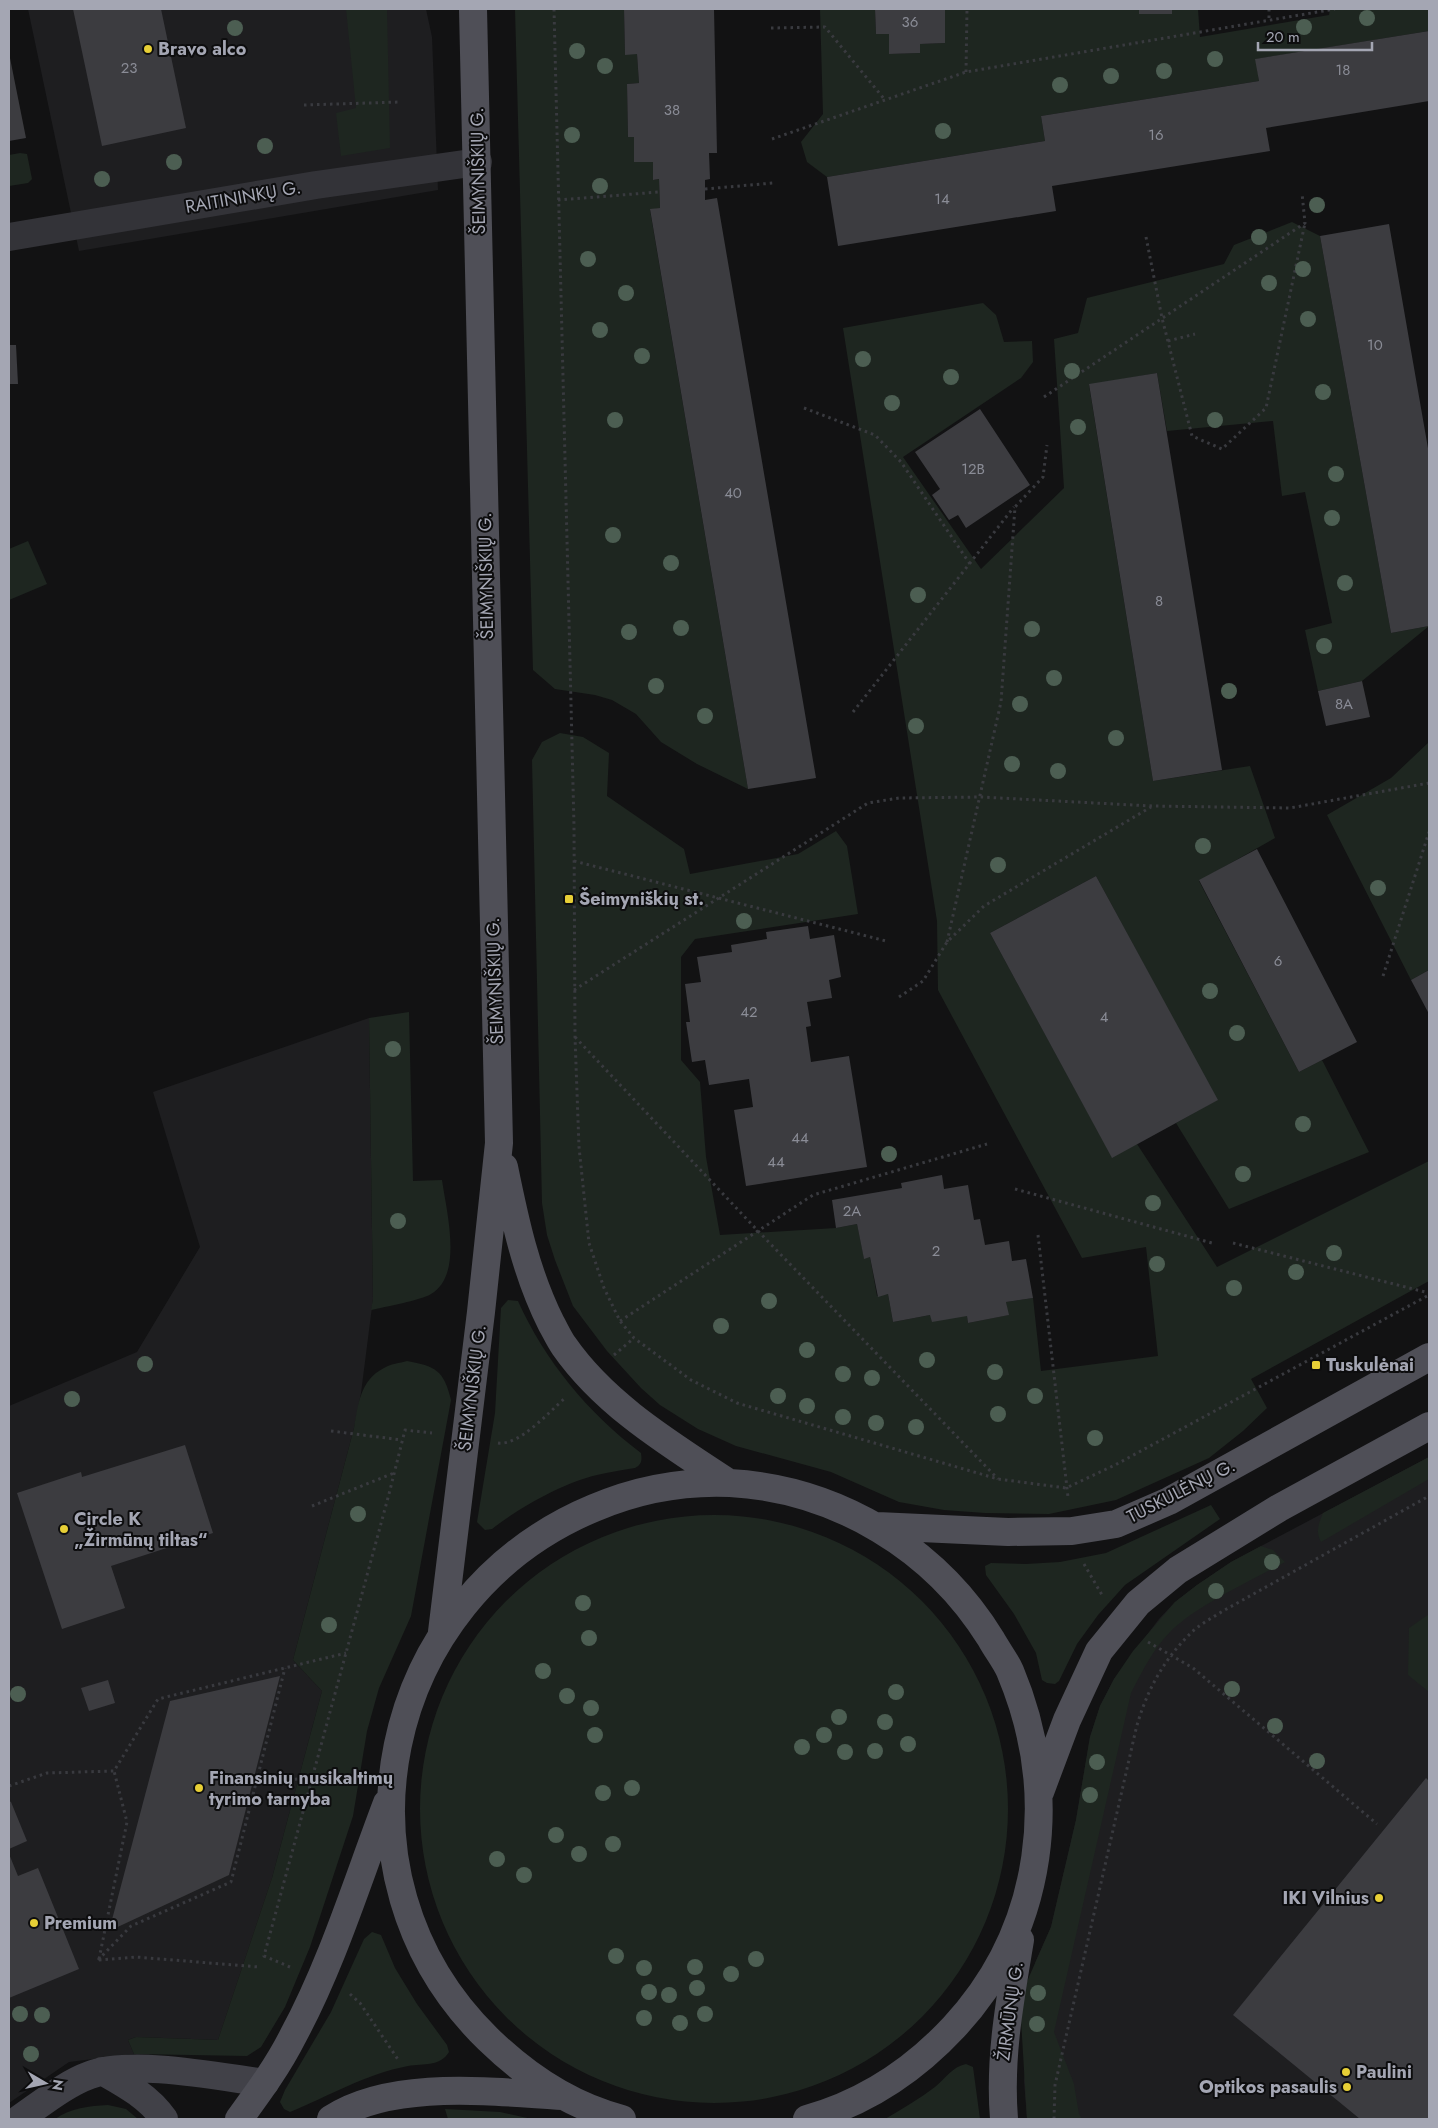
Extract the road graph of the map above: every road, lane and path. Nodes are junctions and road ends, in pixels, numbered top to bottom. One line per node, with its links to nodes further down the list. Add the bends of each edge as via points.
1 (474, 9): 13 (main road, ŠEIMYNIŠKIŲ G.)
2 (554, 9): 18 (path)
3 (967, 9): 8 (path)
4 (1269, 9): 6 (path)
5 (1335, 9): 6 (path)
6 (1269, 20): 8 (path)
7 (771, 28): 9 (path, via 825,27)
8 (966, 72): 9 (path)
9 (885, 100): 12 (path)
10 (400, 102): 11 (path)
11 (304, 105)
12 (772, 139)
13 (478, 162): 20 (street, RAITININKŲ G., via 316,185); 43 (main road, ŠEIMYNIŠKIŲ G.)
14 (773, 183): 15 (path)
15 (705, 189)
16 (659, 192): 18 (path)
17 (1302, 193): 19 (path)
18 (558, 200): 35 (path)
19 (1305, 223): 22 (path); 24 (path, via 1266,408 1222,449 1192,436)
20 (9, 237)
21 (1146, 237): 22 (path)
22 (1162, 318): 24 (path); 25 (path)
23 (1195, 334): 24 (path)
24 (1168, 342)
25 (1044, 397)
26 (804, 408): 29 (path, via 875,434 901,462)
27 (1047, 446): 28 (path, via 1043,477)
28 (1015, 507): 29 (path); 32 (path, via 1001,702)
29 (970, 564): 30 (path)
30 (852, 712)
31 (1429, 783): 33 (path, via 1290,808)
32 (981, 797): 33 (path); 36 (path, via 899,798 868,803); 38 (path)
33 (1152, 806): 38 (path, via 984,906)
34 (1429, 832): 39 (path)
35 (574, 861): 36 (path); 40 (path)
36 (718, 898): 37 (path); 40 (path)
37 (886, 941)
38 (947, 942): 41 (path, via 923,981)
39 (1382, 976)
40 (573, 990): 42 (path)
41 (899, 997)
42 (575, 1037): 46 (path); 51 (path, via 579,1147 589,1243 604,1288)
43 (499, 1143): 61 (main road, ŠEIMYNIŠKIŲ G., via 520,1244 539,1299 563,1345 588,1378 651,1431); 66 (main road, ŠEIMYNIŠKIŲ G.)
44 (986, 1144): 46 (path, via 813,1195)
45 (1015, 1189): 48 (path)
46 (758, 1231): 51 (path); 60 (path)
47 (1038, 1234): 62 (path)
48 (1212, 1243)
49 (1234, 1244): 50 (path)
50 (1429, 1294): 62 (path, via 1115,1466)
51 (620, 1321): 60 (path, via 634,1338 691,1380 737,1403)
52 (1429, 1357): 65 (main road, TUSKULĖNŲ G., via 1169,1501 1116,1524 1072,1531 1008,1532)
53 (568, 1396): 58 (path, via 522,1436)
54 (1429, 1426): 75 (main road, via 1270,1513 1178,1570 1138,1604 1099,1651)
55 (405, 1430): 57 (path)
56 (331, 1431): 57 (path)
57 (402, 1440): 59 (path)
58 (503, 1443)
59 (394, 1473): 64 (path); 67 (path)
60 (998, 1479): 62 (path)
61 (729, 1483): 65 (main road, via 780,1490 830,1504); 66 (main road, via 673,1486 618,1498 565,1520 518,1550 476,1588)
62 (1066, 1488)
63 (1429, 1496): 68 (path, via 1223,1611 1192,1632)
64 (312, 1506)
65 (877, 1526): 75 (main road, via 930,1564 974,1612 1008,1667 1030,1728)
66 (442, 1633): 74 (main road, via 416,1683 399,1736)
67 (346, 1653): 69 (path); 71 (path)
68 (1171, 1656): 76 (path, via 1193,1668); 92 (path, via 1152,1684 1136,1729 1055,2085)
69 (286, 1668): 70 (path, via 158,1699); 72 (path)
70 (114, 1771): 73 (path, via 47,1774); 78 (path, via 127,1822)
71 (312, 1778): 72 (path); 80 (path, via 264,1956)
72 (256, 1782): 78 (path, via 231,1882 131,1926)
73 (9, 1786)
74 (391, 1792): 80 (main road); 84 (main road, via 394,1853 408,1913 433,1969 475,2026 513,2063)
75 (1040, 1793): 77 (main road, via 1038,1848)
76 (1377, 1824)
77 (1026, 1902): 90 (main road, via 1004,1957 972,2008 932,2051 884,2086 830,2113); 91 (main road, ŽIRMŪNŲ G., via 1003,2044)
78 (98, 1960): 79 (path, via 136,1956)
79 (259, 1967)
80 (320, 1979): 82 (main road, via 293,2036); 83 (path, via 348,1992 360,2003 401,2065)
81 (102, 2071): 82 (street, via 143,2068); 86 (street, via 73,2084); 87 (street, via 156,2107)
82 (265, 2083): 88 (main road)
83 (409, 2094): 84 (main road, via 482,2091); 85 (main road, via 370,2102)
84 (564, 2096): 89 (main road)
85 (334, 2118)
86 (19, 2119)
87 (164, 2119)
88 (239, 2119)
89 (622, 2119)
90 (807, 2119)
91 (1004, 2119)
92 (1054, 2119)

